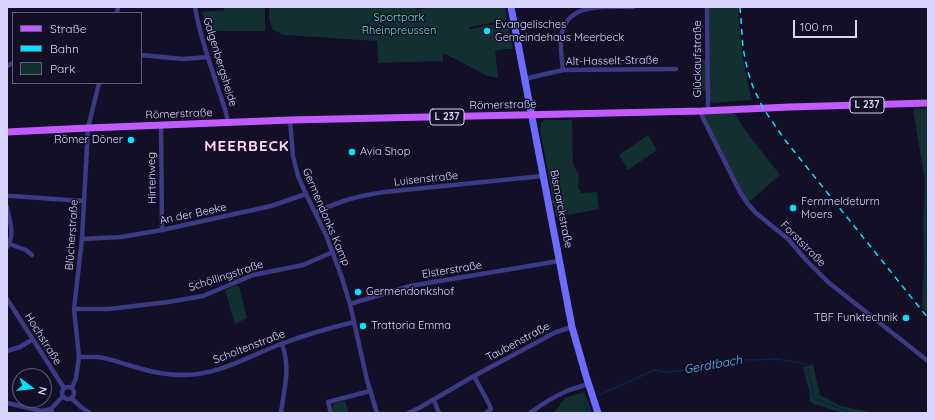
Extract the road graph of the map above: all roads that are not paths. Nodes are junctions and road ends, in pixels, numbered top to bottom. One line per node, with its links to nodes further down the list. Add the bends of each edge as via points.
1 (195, 7): 6 (street, Galgenbergsheide, via 198,27)
2 (511, 7): 9 (main road, Bismarckstraße)
3 (633, 7): 8 (street, via 592,8 572,16 562,32)
4 (707, 7): 12 (street, Glückaufstraße)
5 (142, 55): 6 (street, via 183,59)
6 (208, 57): 15 (street, Galgenbergsheide)
7 (676, 69): 8 (street, Alt-Hasselt-Straße)
8 (563, 70): 9 (street, Alt-Hasselt-Straße)
9 (524, 79): 13 (main road, Bismarckstraße)
10 (99, 84): 17 (street, Blücherstraße)
11 (928, 103): 12 (main road, Römerstraße / L 237)
12 (705, 111): 13 (main road, Römerstraße / L 237); 40 (street, Forststraße, via 702,116 705,123 740,192 756,213 788,239 828,282)
13 (532, 115): 14 (main road, Römerstraße / L 237); 19 (main road, Bismarckstraße)
14 (290, 120): 15 (main road, Römerstraße / L 237); 20 (street, Germendonks Kamp, via 293,156)
15 (228, 123): 16 (main road, Römerstraße / L 237)
16 (160, 125): 17 (main road, Römerstraße / L 237); 25 (street, Hirtenweg)
17 (88, 128): 18 (main road, Römerstraße / L 237); 22 (street, Blücherstraße)
18 (7, 132)
19 (543, 176): 24 (street, Luisenstraße, via 384,192 355,197); 30 (main road, Bismarckstraße)
20 (306, 194): 24 (street, Germendonks Kamp); 25 (street, An der Beeke, via 271,206)
21 (7, 196): 22 (street)
22 (83, 201): 26 (street, Blücherstraße)
23 (7, 207): 27 (street, via 12,231)
24 (315, 213): 28 (street, Germendonks Kamp)
25 (162, 230): 26 (street, An der Beeke, via 121,237)
26 (82, 239): 33 (street, Blücherstraße)
27 (8, 245): 29 (street, via 26,250)
28 (333, 252): 32 (street, Germendonks Kamp); 33 (street, Schöllingstraße, via 303,265 253,275 203,296 109,309)
29 (32, 255)
30 (560, 262): 32 (street, Elsterstraße, via 410,286); 35 (main road, Bismarckstraße)
31 (7, 299): 36 (street, Hochstraße)
32 (350, 304): 34 (street, Germendonks Kamp)
33 (74, 309): 39 (street, Blücherstraße)
34 (354, 322): 37 (street, Scholtenstraße); 45 (street, Germendonks Kamp)
35 (572, 327): 41 (street, Taubenstraße, via 556,332); 42 (main road, Bismarckstraße)
36 (33, 339): 38 (street); 43 (street, Hochstraße)
37 (282, 344): 39 (street, Scholtenstraße, via 230,366 196,374 169,374 98,357); 52 (street, via 287,369)
38 (7, 351)
39 (79, 357): 44 (street, Blücherstraße)
40 (928, 361)
41 (474, 376): 48 (street, Taubenstraße); 57 (street, via 490,406)
42 (588, 384): 58 (street, via 569,390); 59 (main road, Bismarckstraße)
43 (64, 388): 44 (street); 46 (street)
44 (72, 388): 47 (street, via 74,393)
45 (370, 391): 53 (street, via 328,402); 54 (street, Germendonks Kamp)
46 (63, 396): 47 (street); 50 (street)
47 (71, 398): 51 (street)
48 (434, 400): 55 (street, Taubenstraße); 56 (street)
49 (7, 403): 50 (street)
50 (52, 411)
51 (90, 413)
52 (282, 413)
53 (330, 413)
54 (377, 413)
55 (408, 413)
56 (439, 413)
57 (486, 413)
58 (530, 413)
59 (598, 413)

